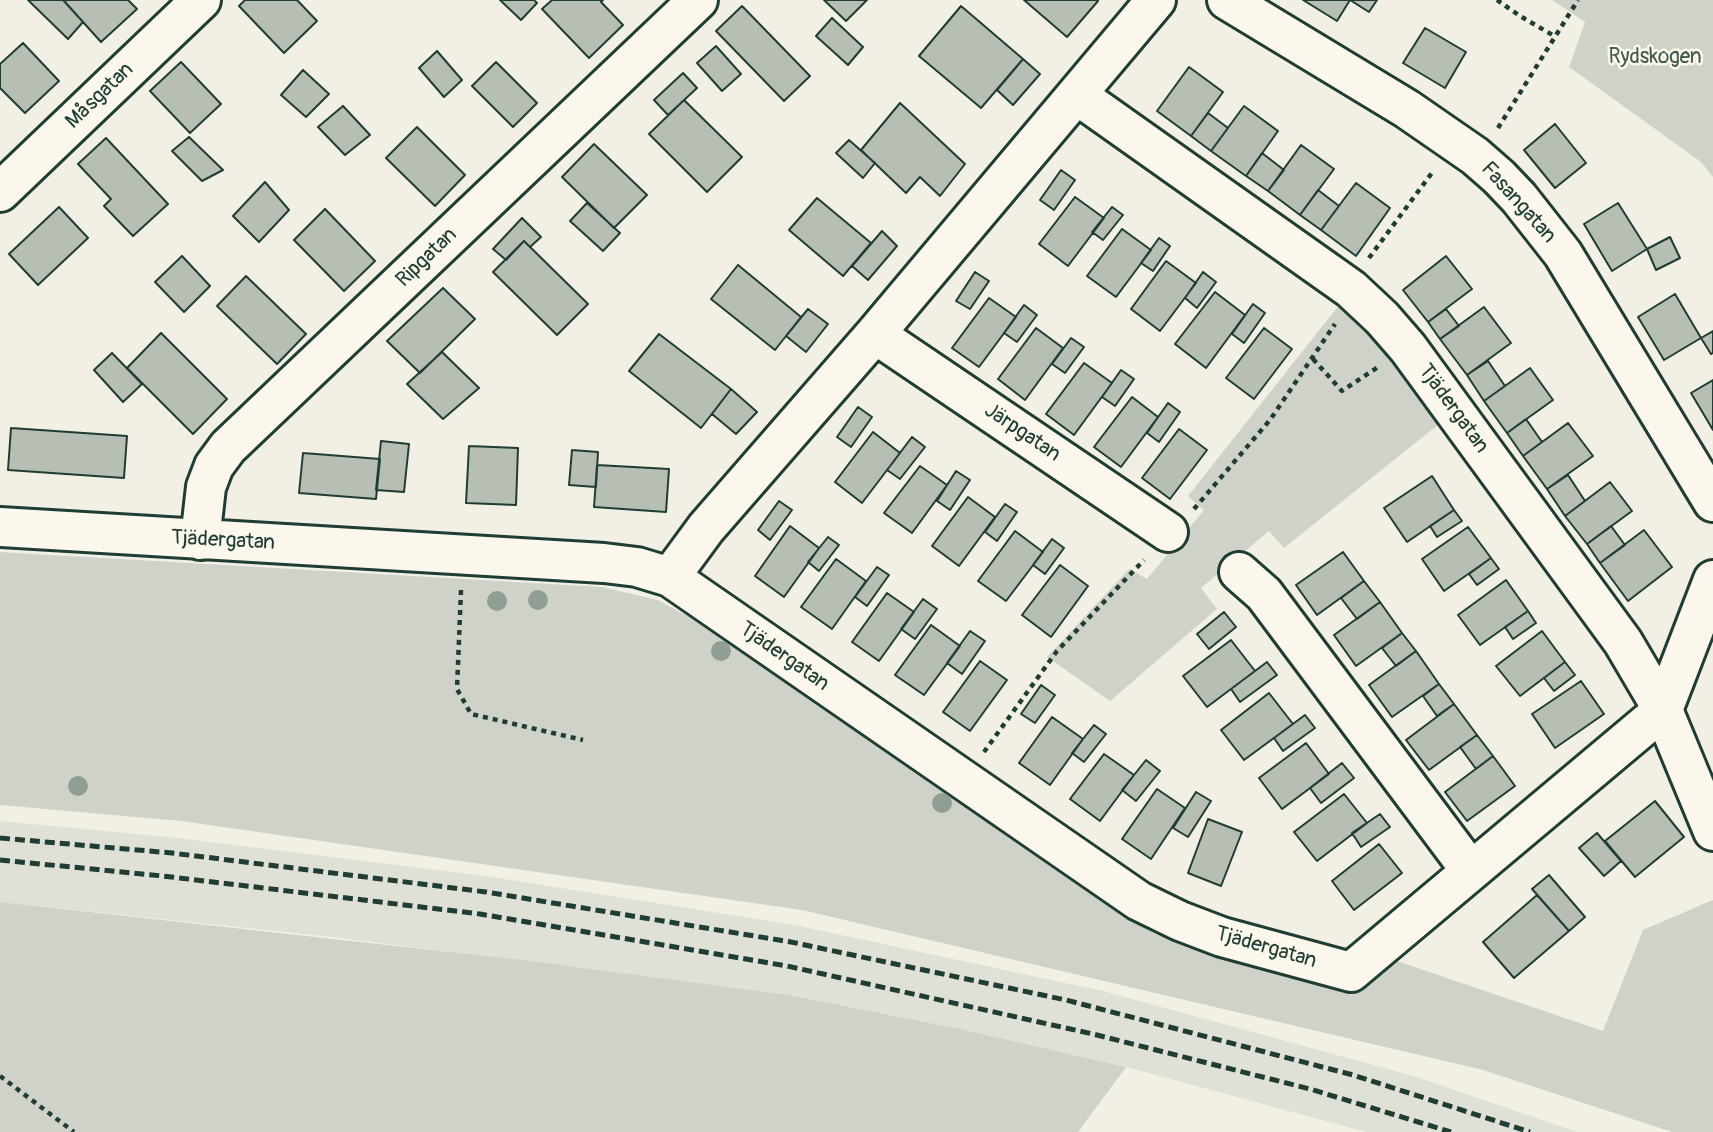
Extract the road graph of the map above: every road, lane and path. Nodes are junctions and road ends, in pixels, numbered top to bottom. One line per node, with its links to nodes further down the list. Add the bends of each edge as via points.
1 (201, 0): 10 (street, Måsgatan)
2 (698, 0): 18 (street, Ripgatan, via 228,447 206,488)
3 (1156, 0): 8 (street)
4 (1227, 0): 9 (street, Fasangatan)
5 (1497, 0): 7 (path)
6 (1578, 0): 7 (path)
7 (1556, 37): 9 (path, via 1503,122)
8 (1077, 95): 11 (street); 12 (street)
9 (1465, 148): 11 (path, via 1356,275); 15 (street, Fasangatan, via 1519,198 1563,254)
10 (0, 192)
11 (1351, 289): 13 (street, Tjädergatan)
12 (876, 334): 17 (street, Järpgatan); 21 (street, via 706,528)
13 (1408, 348): 14 (path, via 1342,391); 23 (street, Tjädergatan, via 1623,642)
14 (1313, 359)
15 (1713, 502)
16 (0, 527): 18 (street, Tjädergatan)
17 (1168, 532)
18 (200, 540): 19 (street, Tjädergatan)
19 (463, 555): 21 (street, Tjädergatan, via 604,563); 24 (path, via 457,689 471,714)
20 (1239, 572): 26 (street, via 1264,594)
21 (670, 577): 26 (street, Tjädergatan, via 1139,901 1222,937 1351,972)
22 (1713, 580): 23 (street)
23 (1663, 710): 25 (street); 26 (street, Tjädergatan)
24 (583, 740)
25 (1713, 831)
26 (1471, 872)
27 (0, 1076): 28 (path)
28 (74, 1132)

